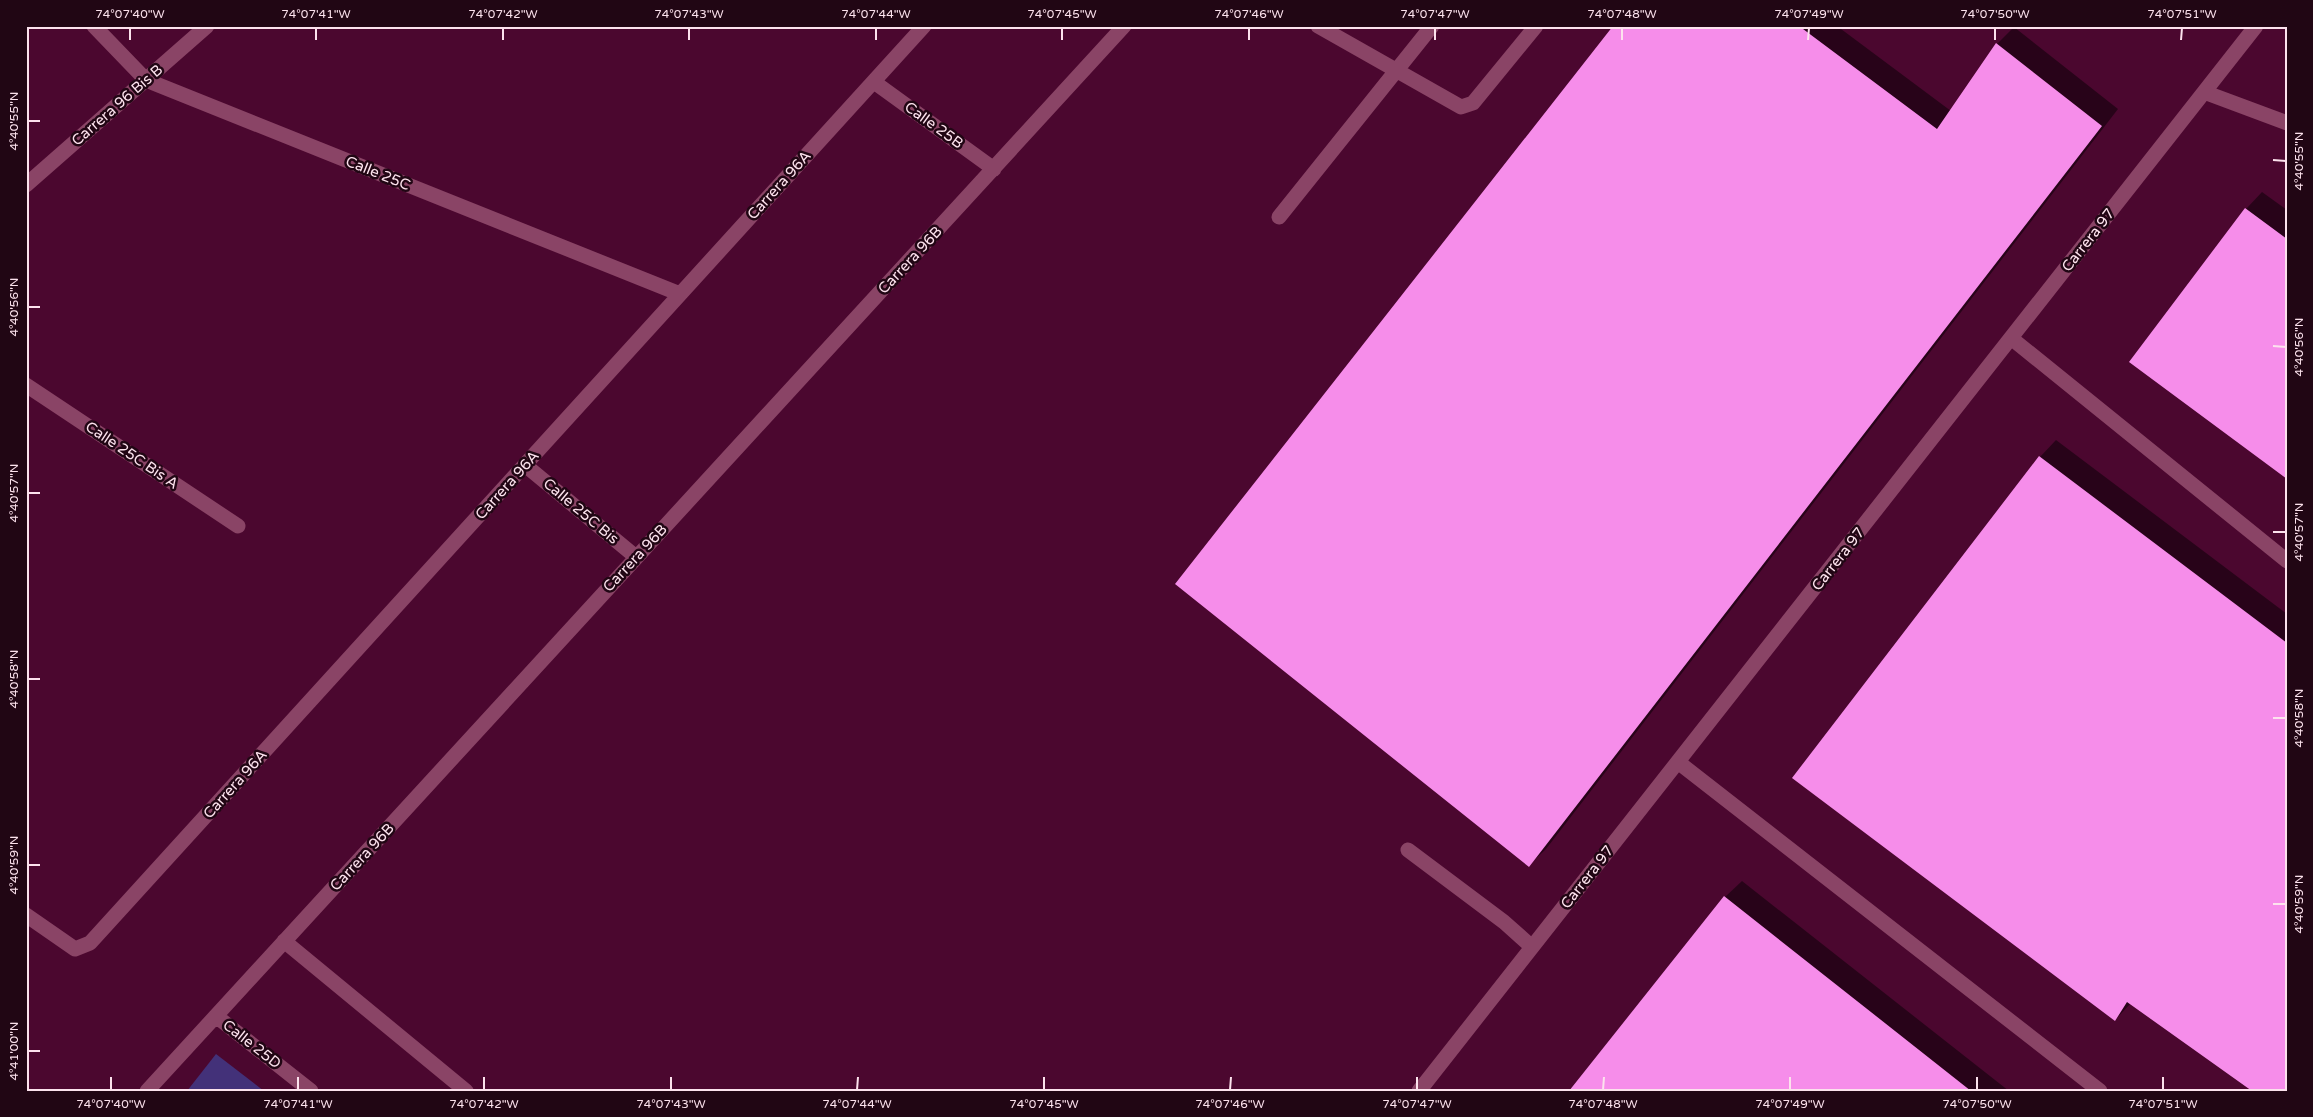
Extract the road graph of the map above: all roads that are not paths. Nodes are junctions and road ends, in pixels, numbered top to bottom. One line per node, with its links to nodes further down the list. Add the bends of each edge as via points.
1 (94, 26): 10 (street, Calle 25C)
2 (208, 26): 10 (street, Carrera 96 Bis B)
3 (924, 26): 11 (street, Carrera 96A)
4 (1124, 26): 14 (street, Carrera 96B)
5 (1318, 26): 9 (street)
6 (1432, 26): 9 (street)
7 (1536, 26): 9 (street, via 1473,103 1466,106 1461,107)
8 (2256, 26): 12 (street, Carrera 97)
9 (1396, 70): 16 (street)
10 (146, 80): 15 (street, Carrera 96 Bis B); 17 (street, Calle 25C)
11 (874, 82): 14 (street, Calle 25B); 17 (street, Carrera 96A)
12 (2204, 92): 13 (street); 18 (street, Carrera 97)
13 (2287, 123)
14 (994, 169): 22 (street, Carrera 96B)
15 (26, 185)
16 (1279, 217)
17 (680, 294): 20 (street, Carrera 96A)
18 (2011, 338): 23 (street); 24 (street, Carrera 97)
19 (26, 385): 21 (street, Calle 25C Bis A)
20 (525, 465): 22 (street, Calle 25C Bis); 26 (street, Carrera 96A, via 90,943 75,949)
21 (238, 526)
22 (636, 557): 27 (street, Carrera 96B)
23 (2287, 562)
24 (1678, 762): 28 (street, Carrera 97); 34 (street)
25 (1408, 850): 28 (street)
26 (26, 915)
27 (284, 941): 29 (street, Carrera 96B); 32 (street)
28 (1532, 947): 33 (street, Carrera 97)
29 (216, 1016): 30 (street, Carrera 96B); 31 (street, Calle 25D)
30 (147, 1091)
31 (311, 1091)
32 (466, 1091)
33 (1419, 1091)
34 (2100, 1091)

